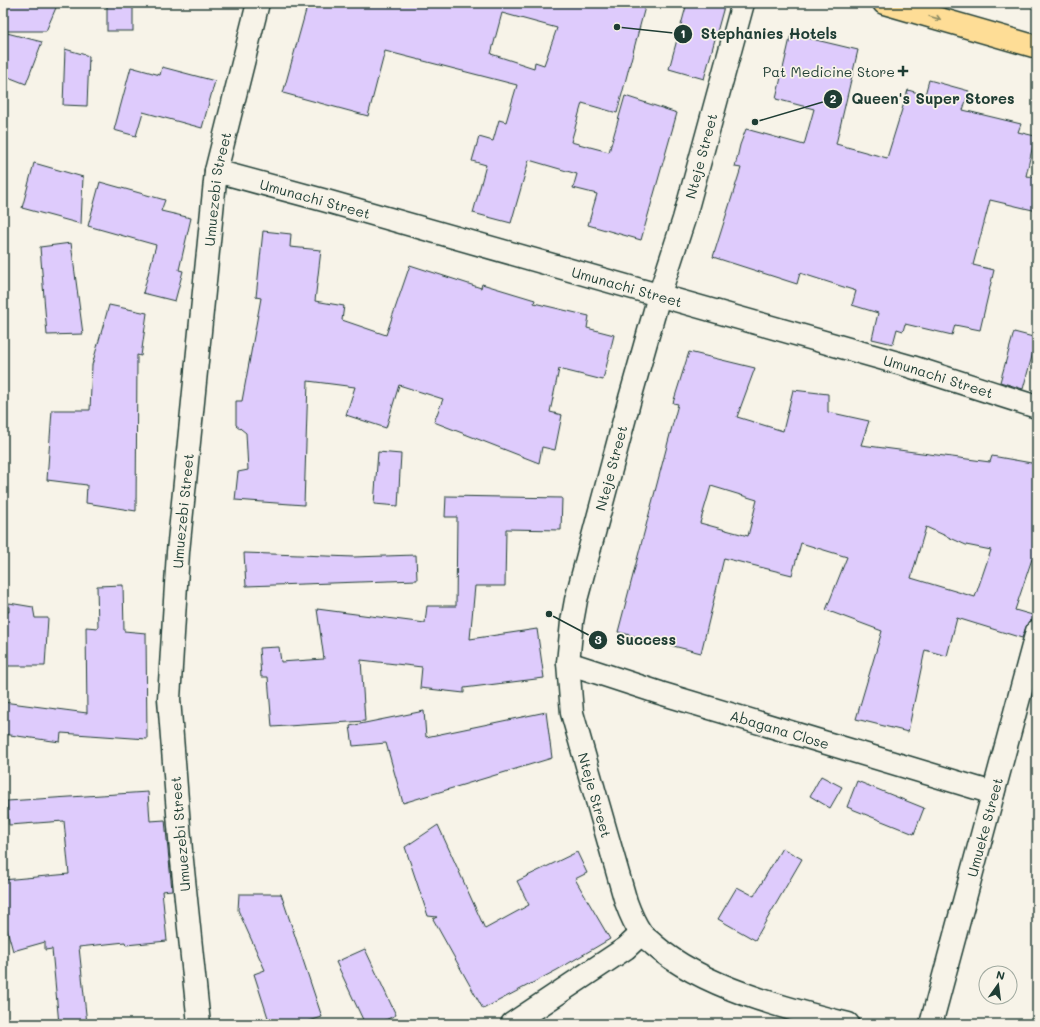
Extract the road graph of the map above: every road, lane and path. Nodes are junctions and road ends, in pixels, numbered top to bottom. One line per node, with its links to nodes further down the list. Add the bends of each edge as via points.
1 (258, 3): 5 (street, Umuezebi Street)
2 (743, 3): 6 (street, Nteje Street, via 684,219)
3 (884, 3): 4 (main road, one-way to 4)
4 (1037, 47)
5 (216, 171): 6 (street, Umunachi Street); 12 (street, Umuezebi Street, via 178,552 169,699 181,851)
6 (659, 296): 7 (street, Umunachi Street, via 912,367); 9 (street, Nteje Street, via 576,600)
7 (1037, 407)
8 (1037, 631): 10 (street, Umueke Street)
9 (568, 662): 10 (street, Abagana Close, via 668,696); 11 (street, Nteje Street, via 572,713 626,902)
10 (993, 793): 15 (street, Umueke Street)
11 (641, 934): 13 (street, via 626,948); 14 (street, Nteje Street, via 665,954 698,974 736,991)
12 (199, 1024)
13 (512, 1024)
14 (848, 1024)
15 (931, 1024)

